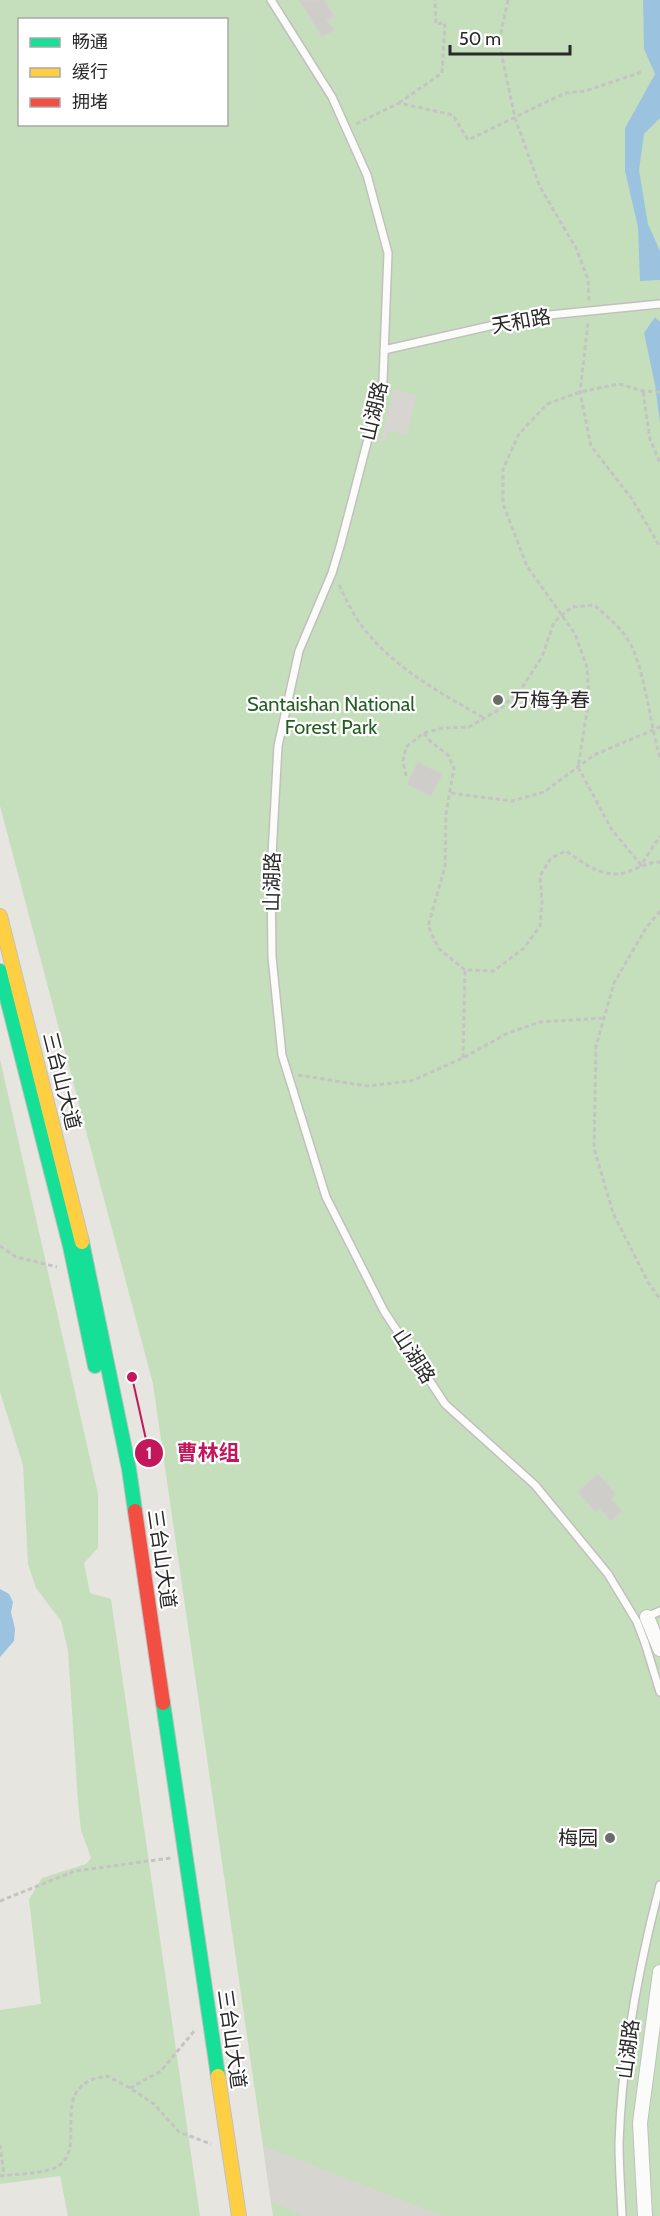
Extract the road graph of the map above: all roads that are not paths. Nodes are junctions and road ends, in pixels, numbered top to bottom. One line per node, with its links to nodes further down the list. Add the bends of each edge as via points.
1 (271, 0): 3 (lane, 山湖路, via 332,98 367,175 388,253)
2 (660, 304): 3 (lane, 天和路, via 529,317)
3 (384, 350): 6 (lane, 山湖路, via 383,381 332,573 299,651 278,746 271,873 272,957 282,1055 326,1197 384,1311 445,1404 535,1485)
4 (0, 916): 12 (main road, 三台山大道, via 86,1257 129,1469)
5 (0, 971): 11 (main road, 三台山大道, via 75,1270 120,1478)
6 (648, 1617): 7 (street); 8 (lane, 山湖路, via 645,1643)
7 (660, 1649)
8 (660, 1692)
9 (660, 1885): 13 (lane, 山湖路, via 637,1983 622,2099)
10 (660, 1972): 14 (street, via 640,2123)
11 (227, 2216)
12 (238, 2216)
13 (622, 2216)
14 (645, 2216)

